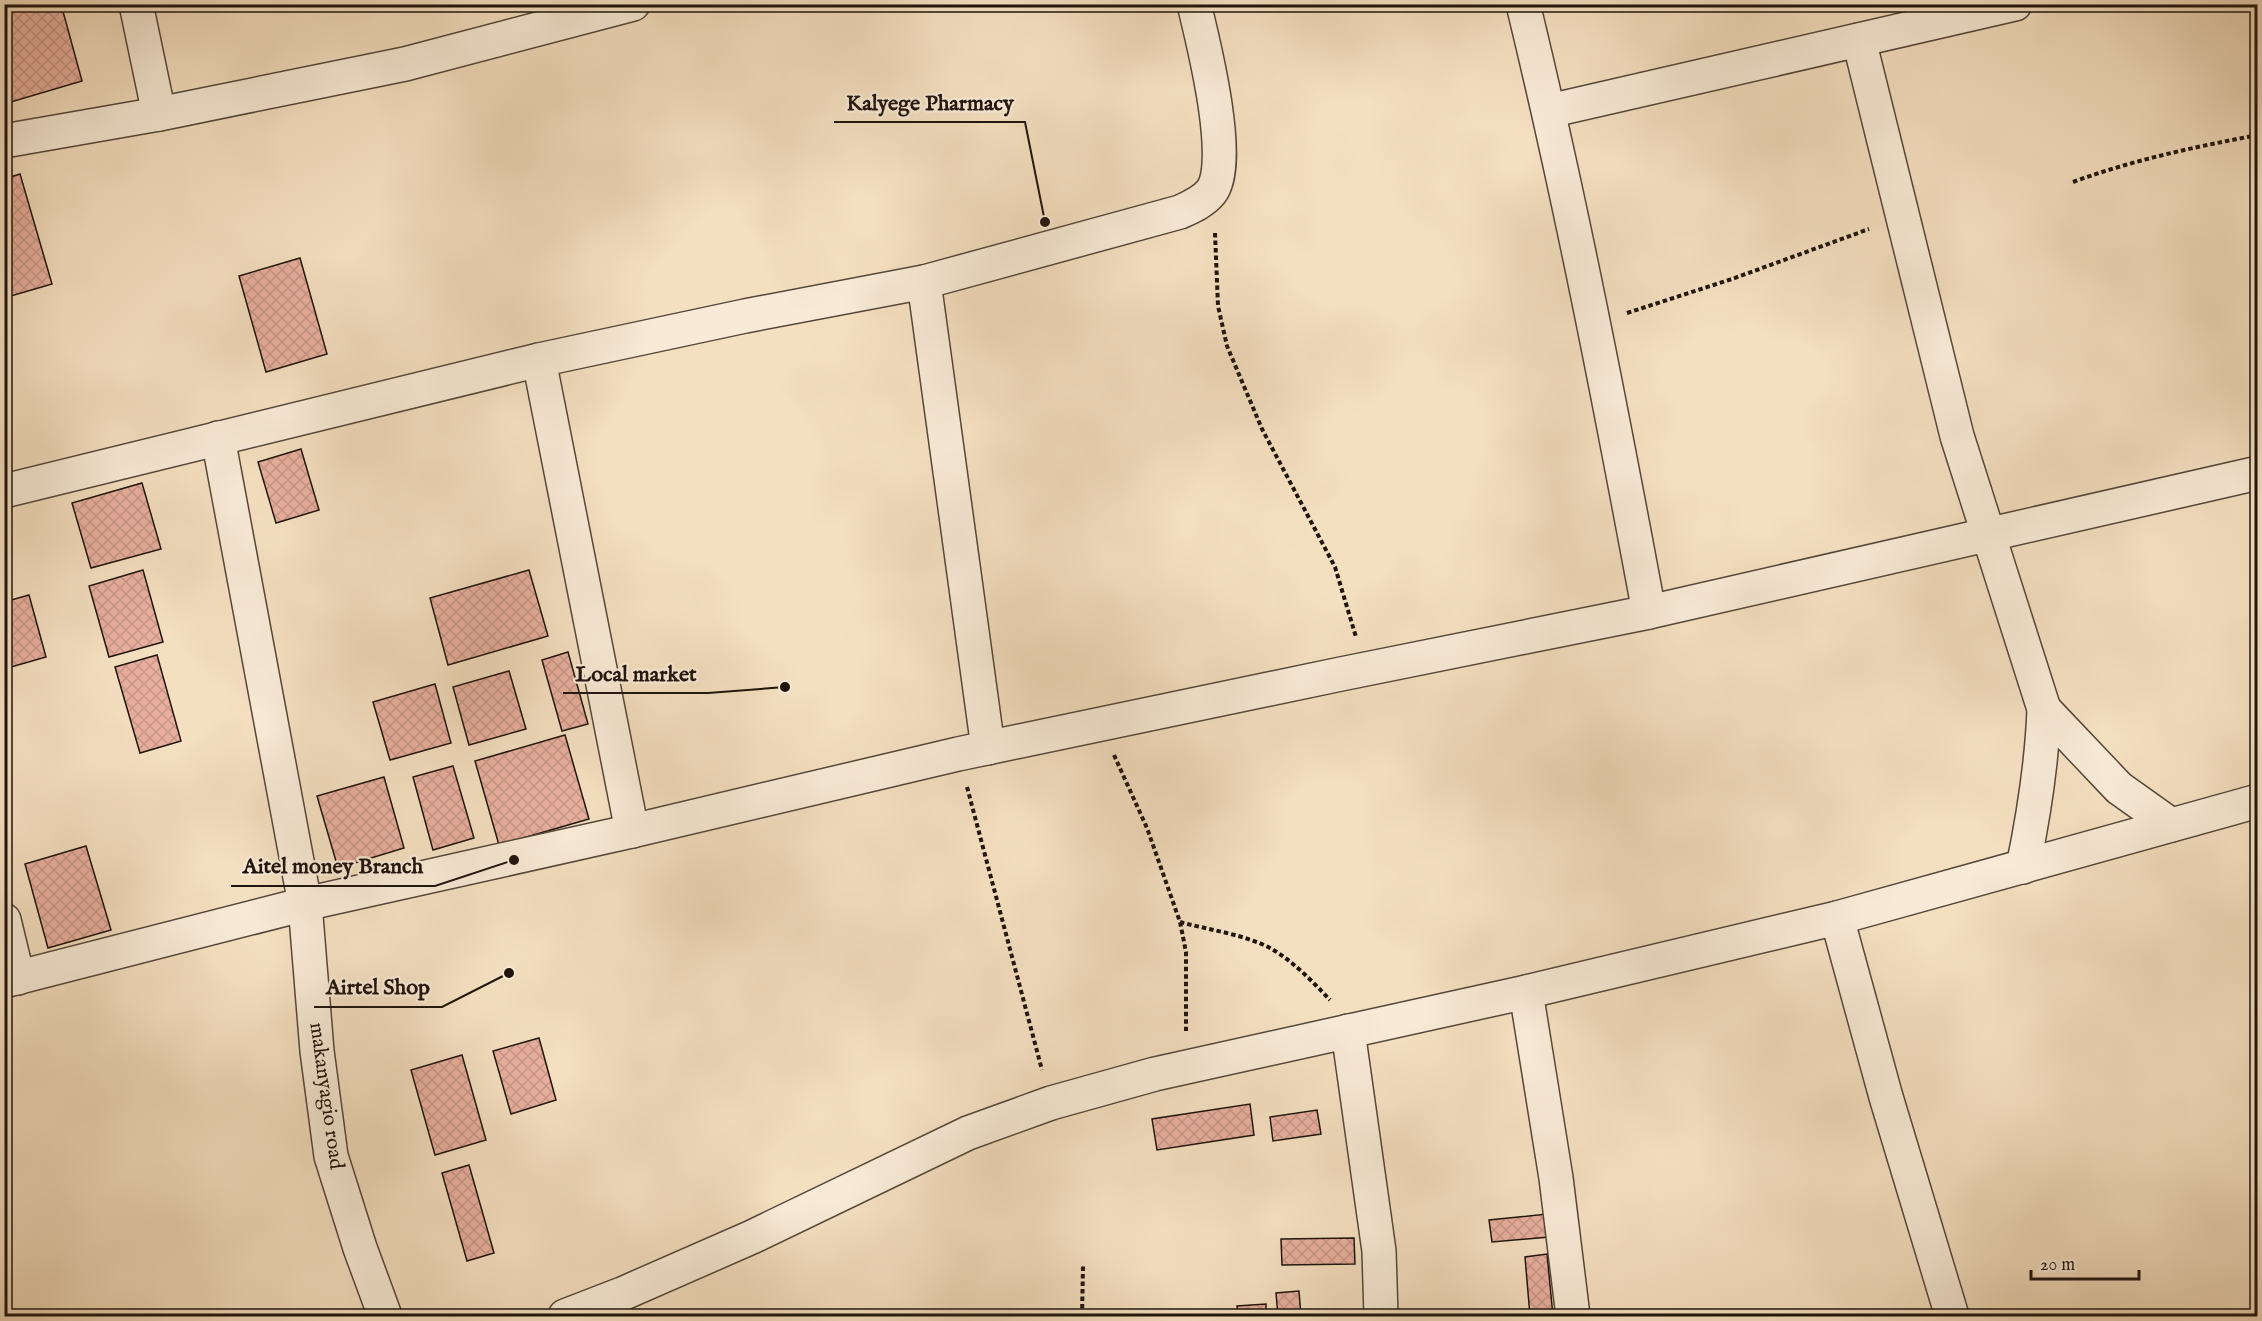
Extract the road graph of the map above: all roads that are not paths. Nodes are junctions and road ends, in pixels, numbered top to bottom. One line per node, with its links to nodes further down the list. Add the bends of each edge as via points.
1 (136, 4): 8 (street)
2 (633, 4): 8 (street, via 405,64)
3 (1194, 4): 10 (street, via 1211,80 1221,164 1212,191 1180,212)
4 (1523, 4): 7 (street)
5 (2015, 4): 6 (street)
6 (1859, 40): 7 (street); 15 (street, via 1957,436)
7 (1549, 111): 16 (street, via 1595,324)
8 (159, 114): 9 (street)
9 (4, 141)
10 (924, 282): 11 (street); 18 (street)
11 (539, 360): 12 (street); 21 (street)
12 (218, 438): 14 (street); 23 (street, makanyagio road)
13 (2258, 473): 15 (street)
14 (4, 491)
15 (1988, 535): 16 (street); 17 (street)
16 (1649, 612): 18 (street)
17 (2044, 709): 20 (street, via 2120,788); 22 (street, via 2036,802)
18 (973, 751): 21 (street)
19 (2258, 801): 20 (street)
20 (2171, 825): 22 (street)
21 (632, 831): 23 (street)
22 (2023, 867): 24 (street)
23 (305, 904): 26 (street); 29 (street, makanyagio road, via 317,1051 331,1156)
24 (1837, 918): 27 (street); 33 (street)
25 (4, 920): 26 (street)
26 (11, 980)
27 (1526, 992): 28 (street); 32 (street)
28 (1348, 1031): 30 (street, via 1185,1067 1051,1103 968,1133 742,1242); 31 (street, via 1379,1251)
29 (385, 1317)
30 (565, 1317)
31 (1382, 1317)
32 (1574, 1317)
33 (1952, 1317)

